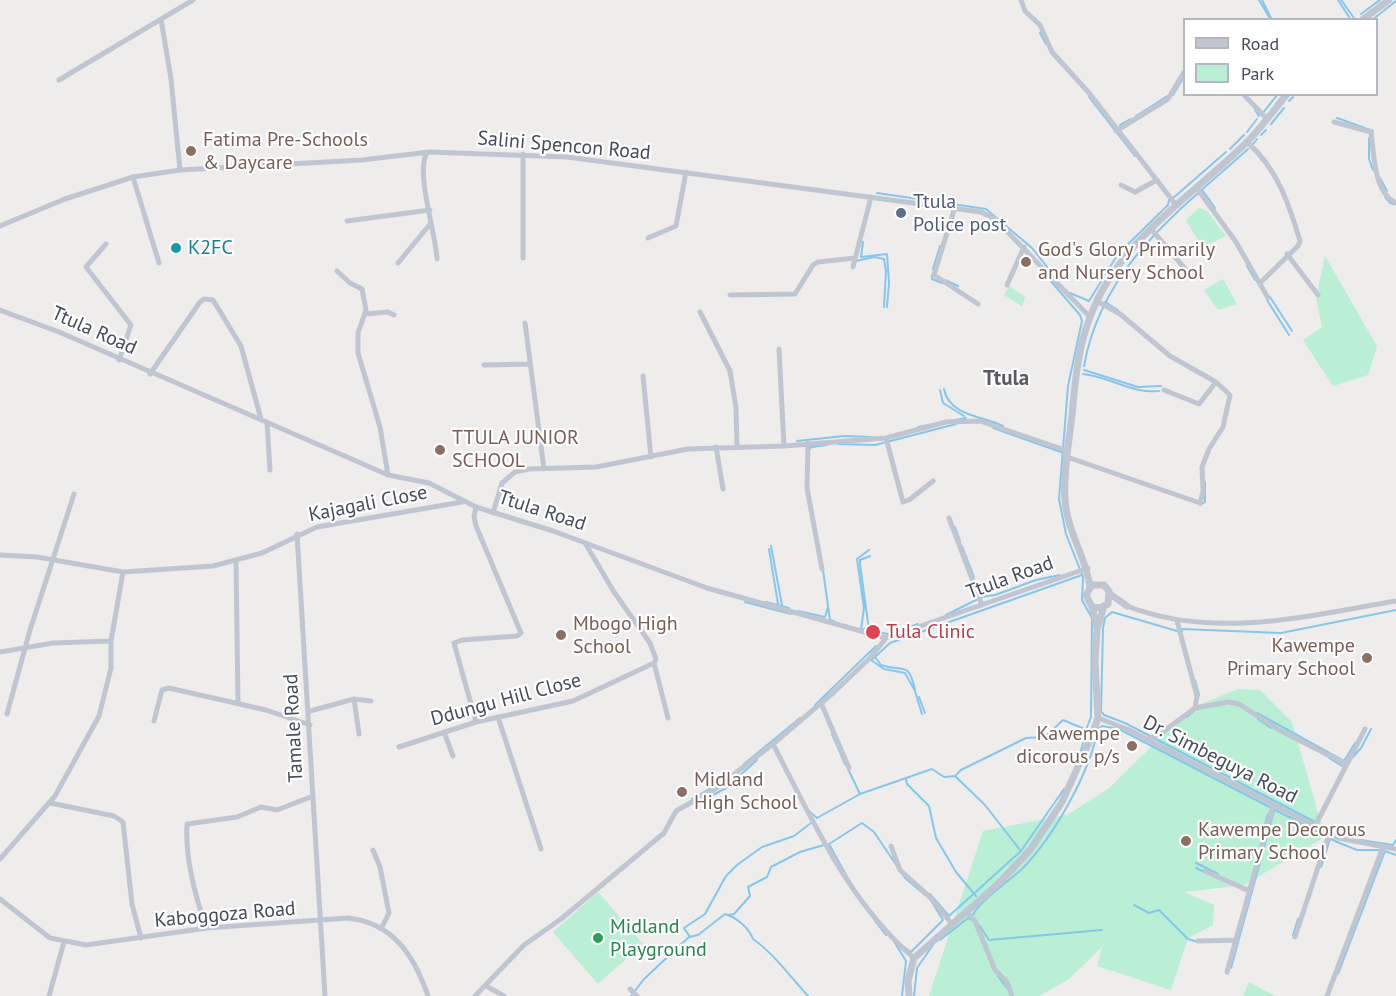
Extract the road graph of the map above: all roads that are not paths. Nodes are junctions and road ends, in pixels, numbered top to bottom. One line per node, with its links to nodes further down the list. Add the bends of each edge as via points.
1 (193, 0): 5 (street)
2 (1021, 0): 12 (street, via 1025,11 1040,25 1052,52 1090,94)
3 (1389, 0): 4 (street)
4 (1365, 18)
5 (161, 19): 7 (street); 16 (street)
6 (1183, 75): 12 (street, via 1167,99)
7 (59, 80)
8 (1245, 96): 10 (street)
9 (1285, 96): 10 (street)
10 (1266, 119): 13 (street)
11 (1334, 122): 23 (street, via 1371,132 1374,168)
12 (1116, 131): 19 (street)
13 (1247, 142): 21 (street); 34 (street, via 1266,160 1282,189 1300,241)
14 (427, 153): 15 (street, Salini Spencon Road); 16 (street, Salini Spencon Road); 26 (street, via 423,158 423,177)
15 (523, 154): 17 (street, Salini Spencon Road); 36 (street)
16 (180, 170): 18 (street, Salini Spencon Road)
17 (686, 172): 22 (street, Salini Spencon Road); 31 (street, via 676,226)
18 (133, 177): 29 (street, Salini Spencon Road, via 86,191); 38 (street)
19 (1156, 180): 20 (street, via 1134,192); 24 (street)
20 (1121, 185)
21 (1196, 187): 24 (street); 43 (street)
22 (871, 197): 25 (street, Salini Spencon Road); 37 (street)
23 (1396, 203)
24 (1176, 205): 30 (street)
25 (955, 207): 33 (street, Salini Spencon Road, via 989,215); 49 (street, via 934,275)
26 (430, 210): 27 (street); 28 (street)
27 (347, 221)
28 (431, 223): 35 (street); 39 (street)
29 (0, 226)
30 (1151, 229): 42 (street); 48 (street, via 1115,270)
31 (648, 238)
32 (106, 244): 57 (street, via 86,267 131,325)
33 (1024, 247): 44 (street); 54 (street, Salini Spencon Road)
34 (1287, 254): 43 (street); 46 (street)
35 (437, 258)
36 (523, 258)
37 (855, 258): 40 (street); 45 (street, via 818,262 795,294)
38 (159, 263)
39 (398, 263)
40 (853, 267)
41 (337, 270): 52 (street, via 362,289)
42 (1186, 271)
43 (1260, 283): 47 (street)
44 (1007, 285)
45 (730, 295)
46 (1318, 295)
47 (1268, 298)
48 (1097, 301): 54 (street); 62 (street, via 1120,314 1170,356)
49 (978, 304)
50 (0, 310): 57 (street, Ttula Road)
51 (699, 312): 69 (street, via 730,371)
52 (366, 314): 53 (street); 74 (street, via 358,333 358,353 380,427)
53 (394, 315)
54 (1090, 317): 70 (street, via 1076,369)
55 (525, 323): 58 (street)
56 (779, 349): 67 (street)
57 (119, 360): 60 (street, Ttula Road)
58 (530, 364): 59 (street); 72 (street)
59 (484, 365)
60 (150, 374): 64 (street, Ttula Road); 64 (street, via 200,302 204,298 213,300 241,346)
61 (643, 376): 71 (street)
62 (1216, 382): 63 (street, via 1199,404); 70 (street, via 1226,389 1230,399 1223,427 1201,472 1200,502)
63 (1164, 390)
64 (264, 421): 73 (street); 74 (street, Ttula Road)
65 (886, 438): 66 (street); 70 (street, via 946,422 980,421); 75 (street, via 901,500 909,500)
66 (808, 443): 67 (street); 87 (street, via 807,488)
67 (784, 446): 69 (street)
68 (716, 447): 69 (street); 71 (street); 76 (street)
69 (737, 447)
70 (1067, 454): 88 (street, via 1067,518)
71 (651, 457): 72 (street, via 596,467)
72 (544, 469): 80 (street, via 529,469 507,477 499,489)
73 (270, 470)
74 (388, 474): 78 (street, Ttula Road, via 429,483)
75 (933, 482)
76 (723, 489)
77 (74, 494): 85 (street)
78 (462, 502): 79 (street, Ttula Road); 82 (street, Kajagali Close, via 316,527)
79 (476, 507): 80 (street, Ttula Road); 116 (street, via 476,525 520,633 454,643)
80 (493, 513): 83 (street, Ttula Road)
81 (949, 518): 94 (street)
82 (297, 534): 86 (street, Kajagali Close, via 262,553); 110 (street, Tamale Road)
83 (585, 543): 100 (street, Ttula Road, via 708,588); 104 (street, via 650,643)
84 (0, 555): 85 (street, Kajagali Close)
85 (52, 559): 89 (street, Kajagali Close); 102 (street)
86 (236, 561): 89 (street, Kajagali Close); 107 (street)
87 (822, 569)
88 (1088, 569): 90 (street); 91 (street); 94 (street, Ttula Road)
89 (123, 572): 101 (street)
90 (1098, 584): 91 (street); 92 (street)
91 (1090, 587): 97 (street, via 1086,595)
92 (1110, 594): 95 (street); 96 (street)
93 (1396, 601): 98 (street, via 1279,621)
94 (982, 605): 100 (street, Ttula Road)
95 (1106, 605): 96 (street); 97 (street); 99 (street)
96 (1127, 606): 98 (street)
97 (1092, 607): 99 (street)
98 (1178, 621): 109 (street, via 1197,696)
99 (1097, 629): 114 (street)
100 (886, 638): 108 (street)
101 (111, 641): 102 (street); 128 (street, via 111,669 99,716)
102 (25, 649): 103 (street); 111 (street)
103 (0, 652)
104 (654, 663): 112 (street, Ddungu Hill Close, via 573,701); 113 (street)
105 (354, 699): 106 (street); 110 (street); 120 (street)
106 (371, 700)
107 (238, 703): 115 (street, via 165,688); 117 (street)
108 (821, 703): 122 (street); 126 (street)
109 (1195, 708): 121 (street); 125 (street, via 1239,704 1279,730)
110 (309, 711): 117 (street, Tamale Road)
111 (7, 714)
112 (498, 717): 116 (street, Ddungu Hill Close); 135 (street)
113 (668, 718)
114 (1098, 718): 121 (street, Dr. Simbeguya Road); 141 (street, via 1077,772 1043,833)
115 (154, 721)
116 (476, 722): 119 (street, Ddungu Hill Close)
117 (310, 725): 127 (street, Tamale Road)
118 (1365, 729): 125 (street)
119 (444, 732): 123 (street, Ddungu Hill Close); 124 (street)
120 (359, 734)
121 (1147, 739): 129 (street, Dr. Simbeguya Road)
122 (773, 744): 151 (street, via 854,891 888,936); 153 (street, via 715,789 676,811 664,833 524,945)
123 (399, 747)
124 (453, 756)
125 (1346, 764): 130 (street)
126 (849, 768)
127 (313, 796): 142 (street, Tamale Road); 145 (street, via 277,810 261,807 237,817 187,824 199,906)
128 (50, 803): 137 (street); 147 (street, via 114,816 123,822 132,904)
129 (1273, 806): 130 (street, Dr. Simbeguya Road); 139 (street)
130 (1315, 826): 131 (street, Dr. Simbeguya Road)
131 (1329, 834): 133 (street, Dr. Simbeguya Road, via 1348,842); 146 (street)
132 (891, 846): 143 (street, via 898,867 930,896)
133 (1383, 847): 134 (street, Dr. Simbeguya Road); 161 (street)
134 (1395, 847)
135 (541, 849)
136 (373, 850): 144 (street, via 389,913)
137 (0, 859)
138 (1204, 872): 139 (street, via 1247,890)
139 (1253, 885): 148 (street)
140 (0, 899): 150 (street, Kaboggoza Road, via 51,939)
141 (967, 913): 143 (street); 160 (street, via 975,921 995,970 1007,982)
142 (321, 920): 144 (street, Kaboggoza Road, via 362,920); 145 (street, Kaboggoza Road); 155 (street, Tamale Road)
143 (951, 923): 151 (street)
144 (382, 927): 156 (street, via 398,940)
145 (207, 928): 147 (street, Kaboggoza Road)
146 (1295, 937)
147 (141, 938): 150 (street, Kaboggoza Road, via 86,945)
148 (1237, 940): 149 (street); 152 (street)
149 (1198, 941)
150 (64, 942): 154 (street)
151 (914, 958): 159 (street)
152 (1227, 972)
153 (486, 986): 157 (street); 158 (street)
154 (49, 996)
155 (325, 996)
156 (428, 996)
157 (476, 996)
158 (504, 996)
159 (909, 996)
160 (1012, 996)
161 (1328, 996)

